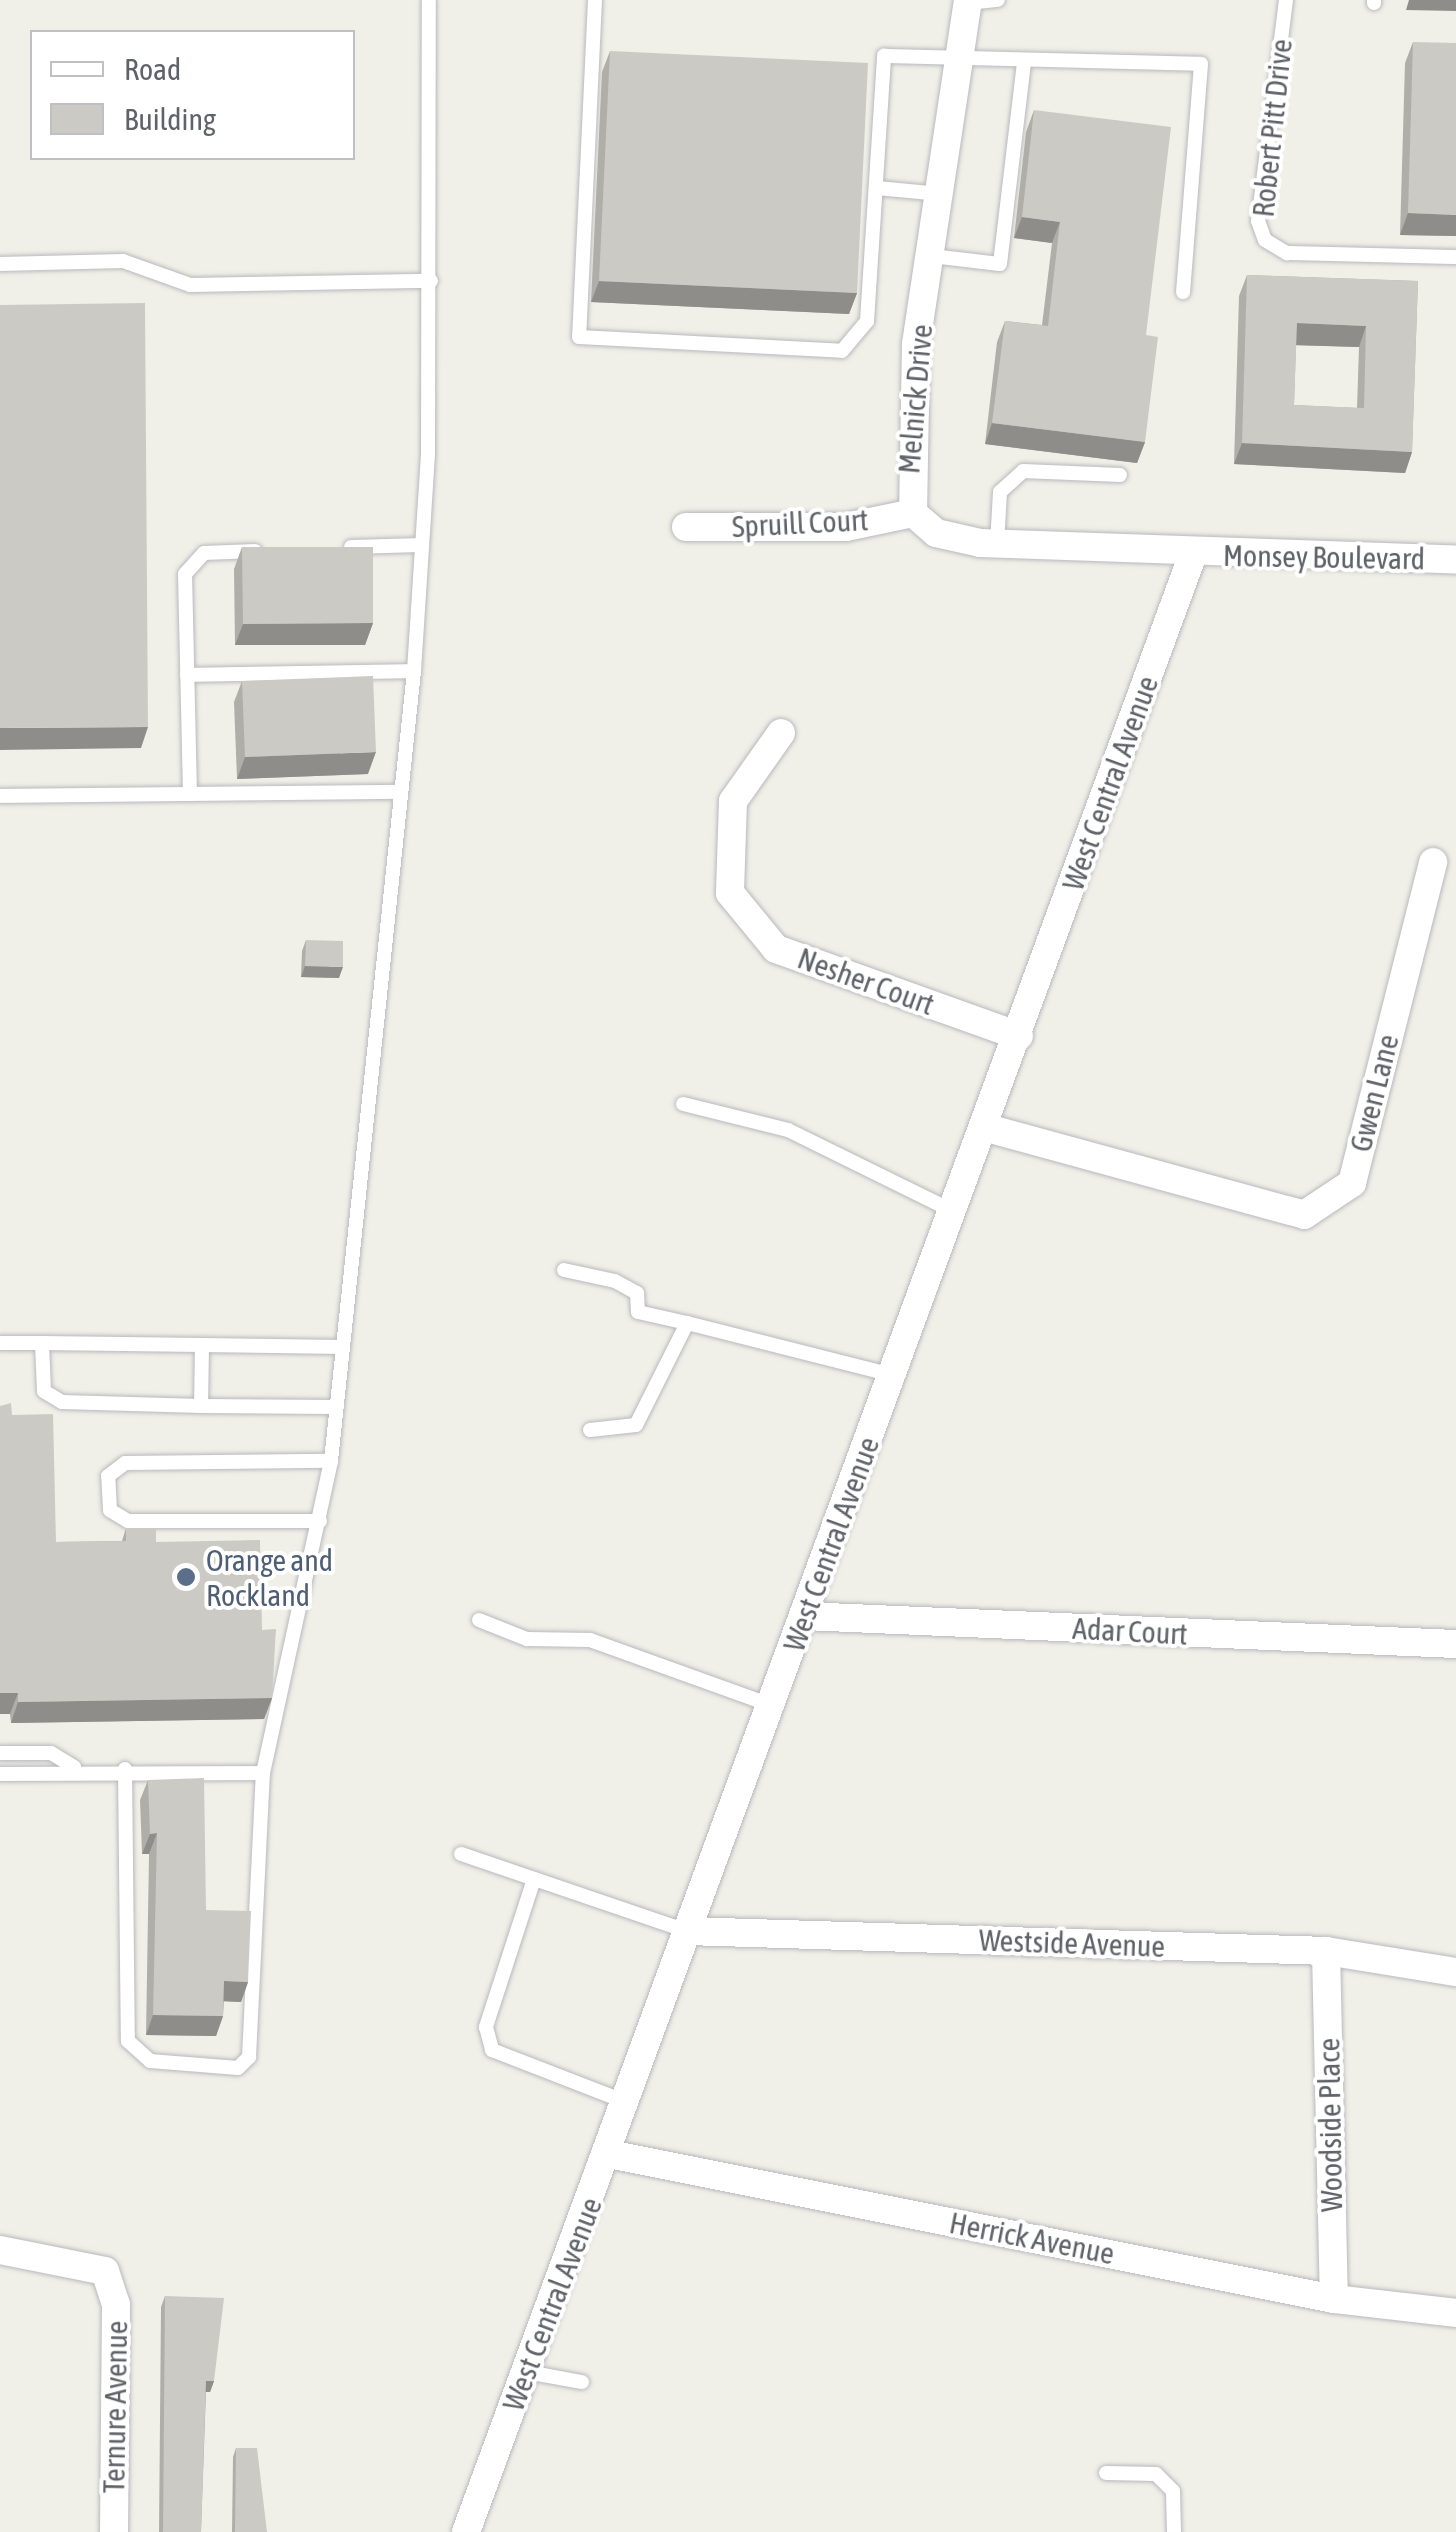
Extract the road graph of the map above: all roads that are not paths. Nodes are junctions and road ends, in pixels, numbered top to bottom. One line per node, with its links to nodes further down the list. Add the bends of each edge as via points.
1 (430, 0): 13 (lane)
2 (595, 0): 8 (lane, via 579,337 842,352 867,321)
3 (998, 0): 5 (lane)
4 (1286, 0): 11 (lane, Robert Pitt Drive, via 1258,221 1265,240 1287,253)
5 (968, 2): 6 (street, Melnick Drive)
6 (961, 60): 7 (lane); 8 (lane, via 884,56); 9 (street, Melnick Drive)
7 (1024, 62): 10 (lane, via 1000,264); 14 (lane, via 1151,57 1207,70)
8 (878, 188): 9 (lane)
9 (943, 194): 10 (street, Melnick Drive)
10 (932, 256): 16 (street, Melnick Drive, via 915,364)
11 (1456, 257)
12 (0, 264): 13 (lane, via 123,262 190,286)
13 (430, 281): 18 (lane)
14 (1183, 292)
15 (1120, 474): 19 (lane, via 1023,472 1000,492)
16 (913, 513): 17 (street, Spruill Court, via 846,527); 19 (street, Melnick Drive, via 936,533)
17 (686, 527)
18 (422, 544): 20 (lane); 24 (lane)
19 (998, 544): 22 (street, Melnick Drive)
20 (323, 548)
21 (284, 550): 25 (lane, via 204,553 185,574)
22 (1193, 554): 23 (street, Monsey Boulevard); 31 (street, West Central Avenue)
23 (1456, 560)
24 (414, 672): 25 (lane); 27 (lane)
25 (187, 675): 28 (lane)
26 (781, 733): 31 (street, Nesher Court, via 733,801 730,893 776,949)
27 (398, 792): 28 (lane); 40 (lane)
28 (190, 794): 29 (lane)
29 (0, 796)
30 (1434, 862): 33 (street, Gwen Lane, via 1352,1183 1304,1215)
31 (1020, 1036): 33 (street, West Central Avenue)
32 (683, 1104): 34 (lane, via 788,1130)
33 (987, 1128): 34 (street, West Central Avenue)
34 (955, 1212): 41 (street, West Central Avenue)
35 (564, 1270): 36 (lane, via 615,1281 637,1293 638,1312)
36 (688, 1323): 41 (lane); 44 (lane, via 636,1425)
37 (0, 1342): 38 (lane)
38 (42, 1343): 39 (lane); 42 (lane, via 44,1391 62,1402)
39 (202, 1345): 40 (lane); 42 (lane)
40 (343, 1347): 43 (lane)
41 (894, 1375): 47 (street, West Central Avenue)
42 (201, 1406): 43 (lane)
43 (336, 1408): 45 (lane)
44 (590, 1430)
45 (331, 1461): 46 (lane); 46 (lane, via 125,1463 108,1476 110,1510 128,1521)
46 (320, 1521): 54 (lane)
47 (804, 1616): 49 (street, Adar Court); 50 (street, West Central Avenue)
48 (479, 1620): 50 (lane, via 528,1640 590,1640)
49 (1456, 1644)
50 (771, 1705): 58 (street, West Central Avenue)
51 (0, 1752): 52 (lane, via 50,1753)
52 (74, 1767): 53 (lane); 55 (lane)
53 (125, 1769): 54 (lane); 54 (lane, via 128,2040 150,2061 238,2068 249,2057)
54 (263, 1773)
55 (0, 1774)
56 (461, 1854): 57 (lane)
57 (534, 1879): 58 (lane); 61 (lane, via 486,2026 492,2050)
58 (686, 1930): 59 (street, Westside Avenue); 61 (street, West Central Avenue)
59 (1326, 1951): 60 (street, Westside Avenue); 64 (street, Woodside Place)
60 (1456, 1972)
61 (627, 2102): 62 (street, West Central Avenue)
62 (609, 2154): 64 (street, Herrick Avenue); 66 (street, West Central Avenue)
63 (0, 2250): 69 (street, Ternure Avenue, via 105,2271 116,2304)
64 (1334, 2299): 65 (street, Herrick Avenue)
65 (1456, 2313)
66 (526, 2372): 67 (lane); 70 (street, West Central Avenue)
67 (582, 2382)
68 (1106, 2473): 71 (lane, via 1156,2474 1173,2490)
69 (114, 2532)
70 (466, 2532)
71 (1174, 2532)

